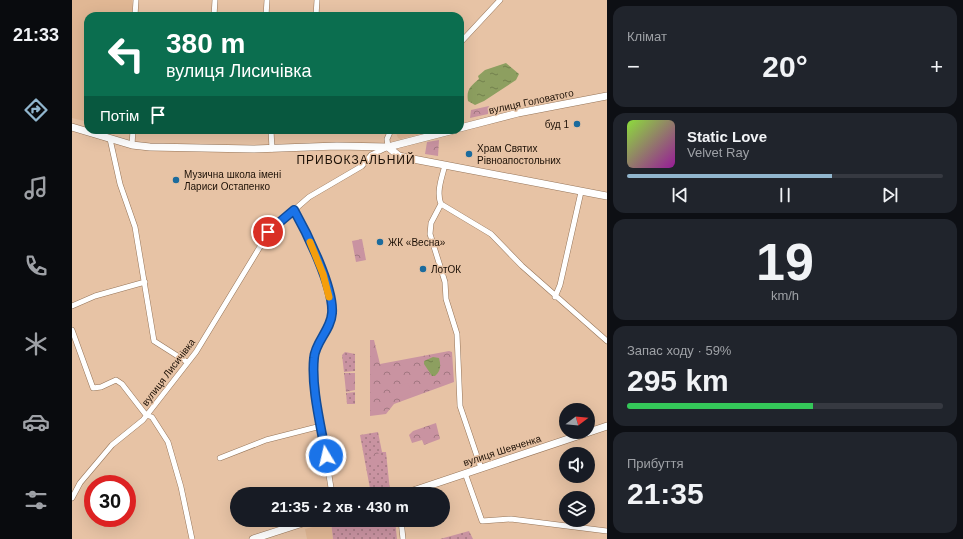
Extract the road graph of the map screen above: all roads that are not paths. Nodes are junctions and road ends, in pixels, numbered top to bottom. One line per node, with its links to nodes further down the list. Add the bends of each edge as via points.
1 (136, 0): 6 (street)
2 (215, 0): 7 (street)
3 (267, 0): 8 (street)
4 (317, 0): 9 (street)
5 (500, 0): 10 (street)
6 (135, 12)
7 (214, 12)
8 (266, 12)
9 (316, 12)
10 (464, 39)
11 (607, 96): 13 (main road, вулиця Головатого)
12 (72, 127): 14 (main road)
13 (464, 127)
14 (84, 130)
15 (96, 134): 20 (main road)
16 (133, 134): 21 (street)
17 (271, 134): 23 (street)
18 (389, 134): 22 (street)
19 (438, 134): 22 (main road)
20 (110, 138): 21 (main road); 29 (street, via 120,184 134,227)
21 (132, 145): 23 (main road)
22 (388, 147): 23 (main road); 24 (main road, via 398,156); 28 (street, вулиця Лисичівка, via 371,155 362,166 309,197)
23 (272, 149)
24 (445, 165): 25 (main road); 27 (street, via 440,187)
25 (581, 192): 26 (main road); 30 (street)
26 (607, 196)
27 (441, 204): 30 (street, via 491,234); 39 (street, via 431,223 430,234 456,334 460,406)
28 (294, 210): 34 (street, вулиця Лисичівка, via 268,232 196,352); 36 (street, via 305,229 323,274 332,313 314,357 313,376)
29 (145, 282): 31 (street, via 95,296); 34 (street, via 154,341)
30 (555, 297): 33 (street)
31 (72, 306)
32 (72, 330): 35 (street, via 93,388 116,380)
33 (607, 341)
34 (187, 362): 35 (street, вулиця Лисичівка)
35 (146, 415): 43 (street, вулиця Лисичівка, via 112,445 80,483); 47 (street, via 152,417 168,442 181,486)
36 (321, 426): 38 (street, via 266,440); 41 (street)
37 (607, 426): 39 (main road, вулиця Шевченка)
38 (220, 458)
39 (480, 468): 40 (main road, вулиця Шевченка)
40 (465, 473): 42 (main road, вулиця Шевченка); 46 (street, via 482,521 511,519)
41 (331, 487)
42 (424, 487)
43 (72, 498)
44 (290, 527): 48 (main road)
45 (402, 527): 49 (street)
46 (607, 531)
47 (192, 539)
48 (253, 539)
49 (403, 539)

